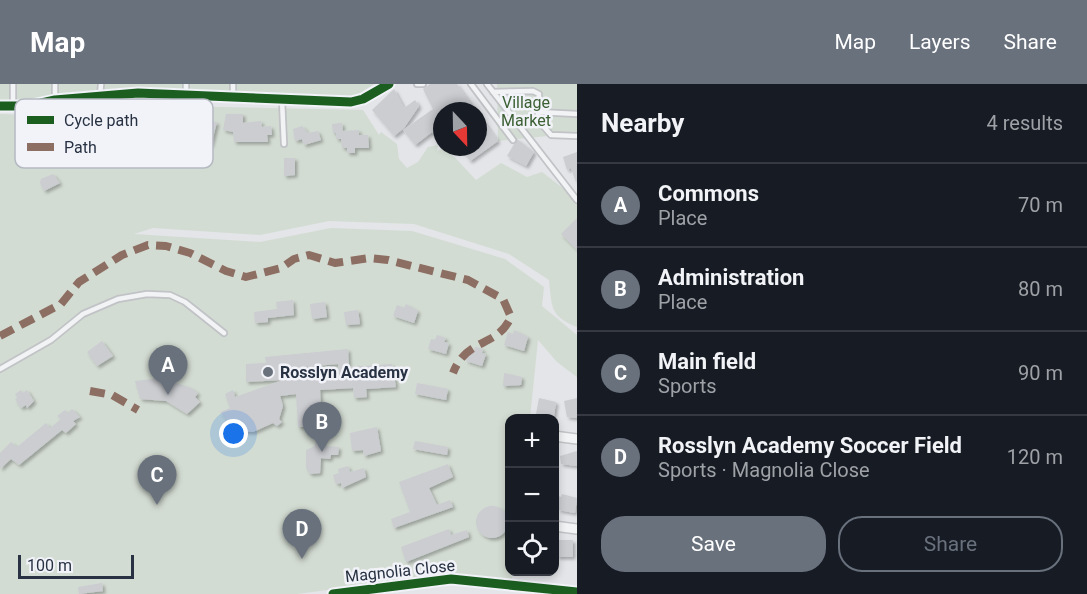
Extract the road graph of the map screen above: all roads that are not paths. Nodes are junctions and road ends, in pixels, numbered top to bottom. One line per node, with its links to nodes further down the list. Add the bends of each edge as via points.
1 (13, 84): 17 (lane)
2 (100, 84): 11 (lane)
3 (186, 84): 12 (lane)
4 (233, 84): 13 (lane)
5 (389, 84): 15 (street, via 351,102)
6 (417, 84): 7 (lane)
7 (423, 84)
8 (471, 84): 21 (lane)
9 (488, 84): 10 (lane)
10 (493, 92): 18 (lane, via 538,92); 23 (lane)
11 (100, 96): 12 (street); 14 (street)
12 (186, 96): 13 (street)
13 (233, 98): 15 (street)
14 (66, 99)
15 (282, 100): 22 (lane)
16 (0, 106): 17 (street)
17 (13, 106)
18 (538, 112): 19 (lane); 20 (lane, via 539,121 551,135)
19 (577, 114)
20 (577, 136)
21 (513, 140)
22 (284, 144)
23 (577, 200)
24 (224, 333): 25 (lane, via 170,295 118,298 83,314 51,340)
25 (0, 369)
26 (559, 437): 27 (street)
27 (577, 439)
28 (559, 527): 29 (street)
29 (577, 529)
30 (577, 592): 31 (street, Magnolia Close, via 451,579)
31 (333, 594)

